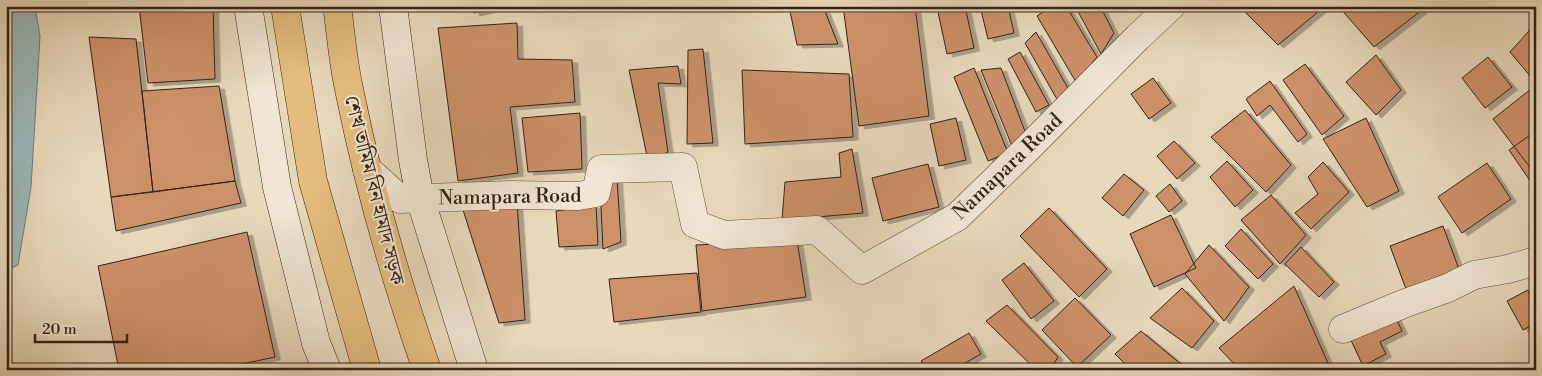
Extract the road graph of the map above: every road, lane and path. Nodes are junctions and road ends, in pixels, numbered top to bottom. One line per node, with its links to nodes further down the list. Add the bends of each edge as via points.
1 (248, 6): 10 (street, via 276,187 316,343)
2 (285, 6): 11 (main road, via 313,181)
3 (337, 6): 6 (main road, শেখ তামিম বিন হামাদ সড়ক, via 348,88)
4 (393, 6): 7 (street)
5 (1171, 6): 7 (street, Namapara Road, via 957,217 862,270 817,230 724,235 695,224 683,167 601,169 596,194)
6 (367, 169): 7 (street, Namapara Road, via 400,199); 12 (main road, শেখ তামিম বিন হামাদ সড়ক, via 403,299)
7 (420, 198): 13 (street)
8 (1536, 261): 9 (street, via 1508,270 1474,275)
9 (1342, 329)
10 (327, 370)
11 (367, 370)
12 (427, 370)
13 (474, 370)

